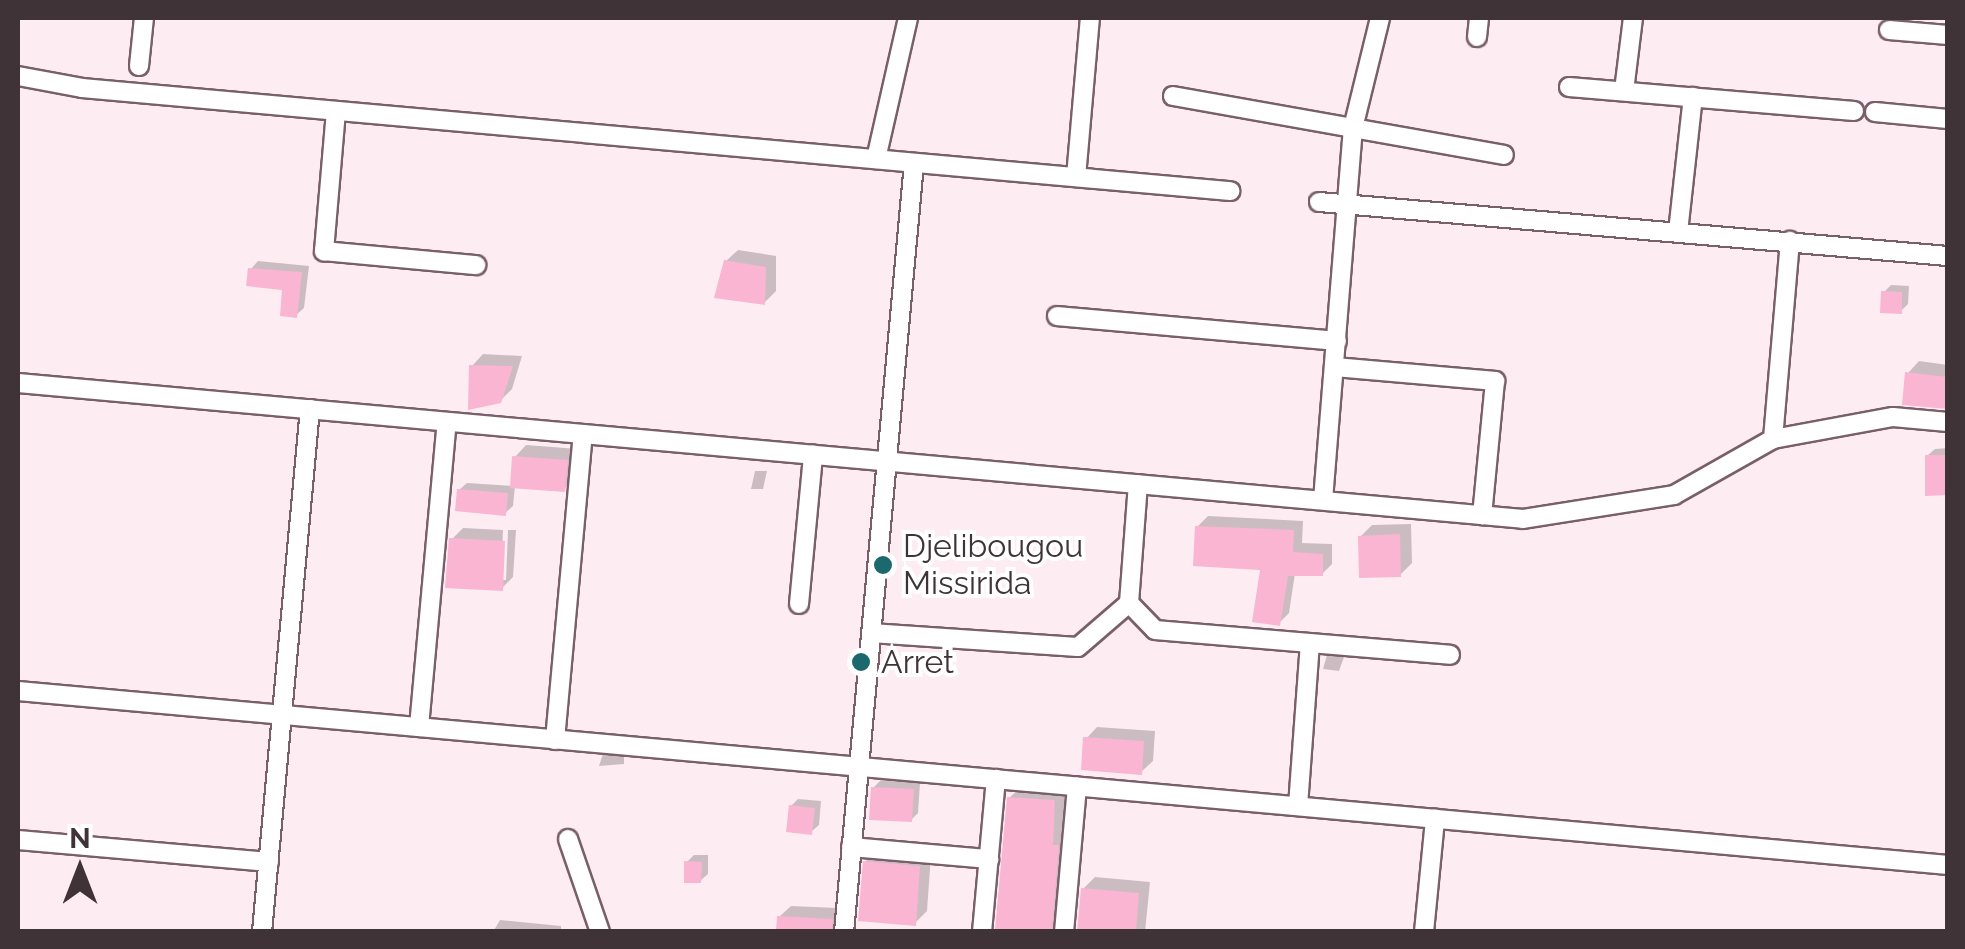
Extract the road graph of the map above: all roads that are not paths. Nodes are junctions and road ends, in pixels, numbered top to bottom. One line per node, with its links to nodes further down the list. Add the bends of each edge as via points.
1 (144, 18): 8 (street)
2 (908, 18): 20 (street)
3 (1090, 18): 22 (street)
4 (1380, 18): 18 (street)
5 (1634, 18): 11 (street)
6 (1889, 30): 7 (street)
7 (1948, 35)
8 (139, 66)
9 (18, 76): 14 (street)
10 (1569, 86): 11 (street)
11 (1624, 91): 13 (street)
12 (1173, 96): 18 (street)
13 (1693, 97): 15 (street); 26 (street)
14 (336, 111): 20 (street); 29 (street, via 324,251)
15 (1854, 111)
16 (1875, 112): 17 (street)
17 (1948, 119)
18 (1353, 128): 19 (street); 25 (street)
19 (1504, 154)
20 (876, 160): 21 (street)
21 (914, 163): 22 (street); 40 (street)
22 (1076, 178): 23 (street)
23 (1230, 192)
24 (1319, 202): 25 (street)
25 (1348, 204): 26 (street); 31 (street)
26 (1678, 232): 27 (street)
27 (1790, 241): 28 (street); 38 (street)
28 (1948, 256)
29 (476, 265)
30 (1057, 316): 31 (street)
31 (1337, 341): 32 (street)
32 (1335, 367): 42 (street); 43 (street, via 1495,381)
33 (18, 383): 34 (street)
34 (310, 409): 35 (street); 50 (street)
35 (447, 422): 37 (street); 51 (street)
36 (1948, 422): 38 (street, via 1893,417)
37 (583, 434): 39 (street); 52 (street)
38 (1773, 439): 43 (street, via 1674,495 1524,518)
39 (813, 454): 40 (street); 45 (street)
40 (886, 461): 41 (street); 46 (street)
41 (1138, 484): 42 (street); 44 (street)
42 (1322, 500): 43 (street)
43 (1482, 515)
44 (1129, 603): 46 (street, via 1078,648); 47 (street, via 1155,630)
45 (800, 604)
46 (871, 632): 53 (street)
47 (1310, 643): 48 (street); 56 (street)
48 (1450, 654)
49 (18, 691): 50 (street)
50 (282, 715): 51 (street); 62 (street)
51 (419, 728): 52 (street)
52 (555, 740): 53 (street)
53 (859, 767): 54 (street); 60 (street)
54 (996, 779): 55 (street); 61 (street)
55 (1077, 786): 56 (street); 68 (street)
56 (1298, 806): 57 (street)
57 (1435, 819): 63 (street); 69 (street)
58 (568, 839): 65 (street)
59 (18, 840): 62 (street)
60 (852, 847): 61 (street); 66 (street)
61 (988, 859): 67 (street)
62 (269, 862): 64 (street)
63 (1948, 865)
64 (262, 932)
65 (600, 932)
66 (844, 932)
67 (982, 932)
68 (1064, 932)
69 (1424, 932)

